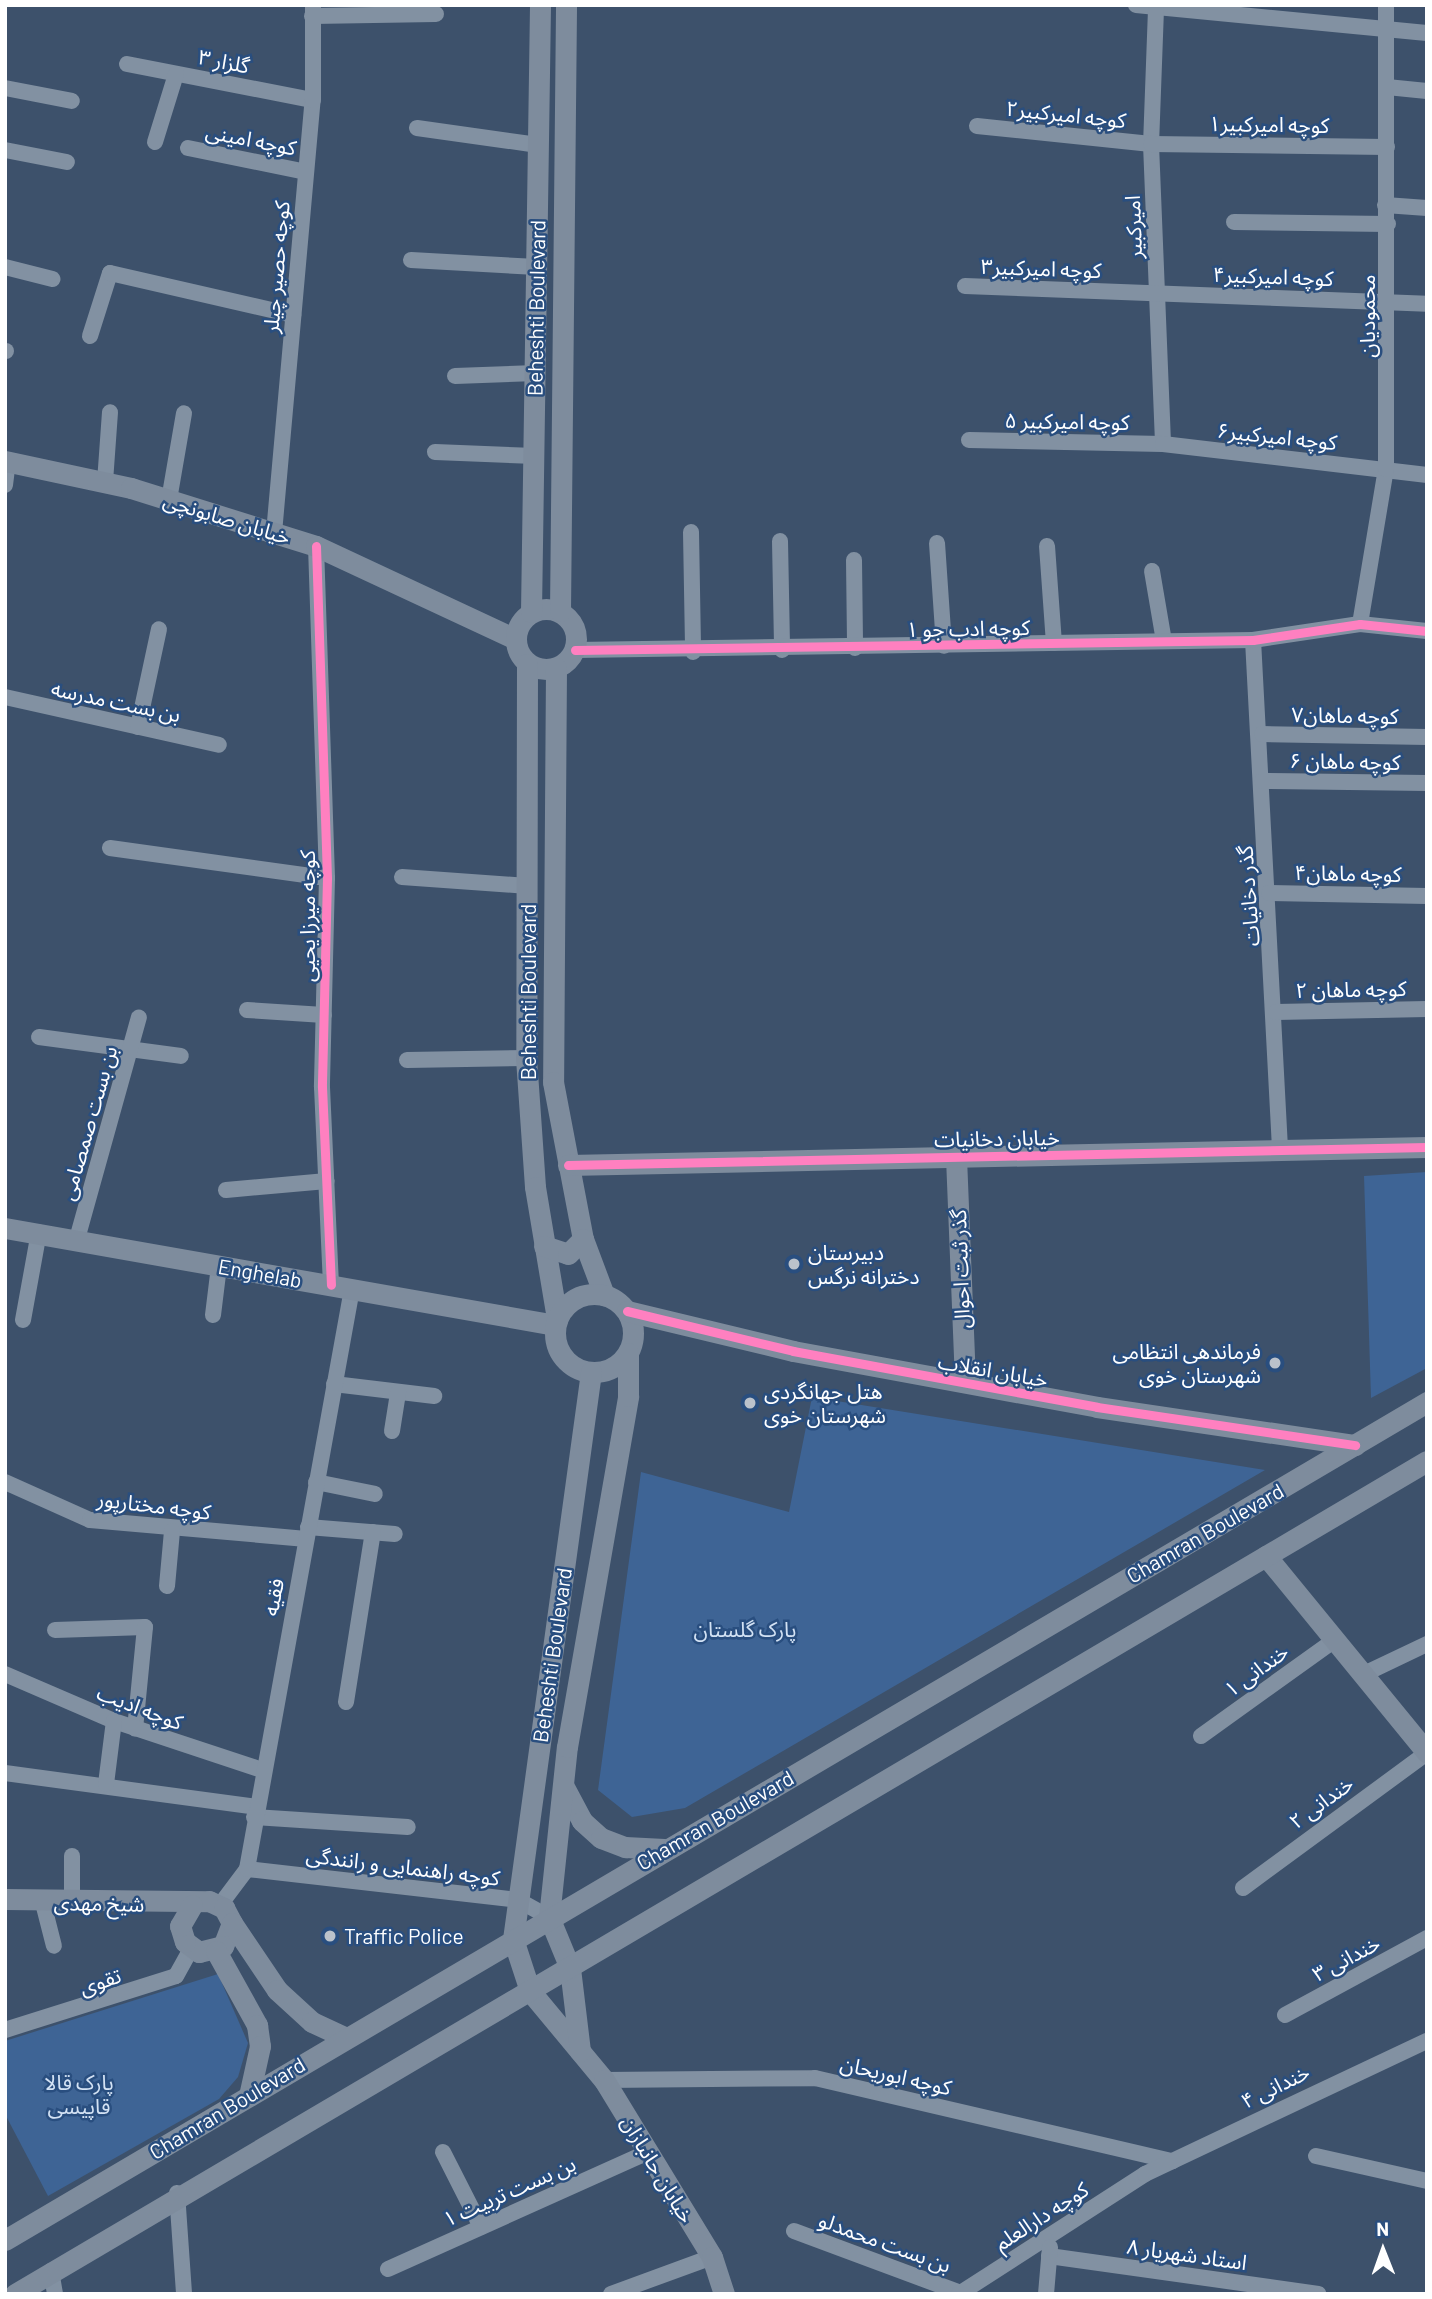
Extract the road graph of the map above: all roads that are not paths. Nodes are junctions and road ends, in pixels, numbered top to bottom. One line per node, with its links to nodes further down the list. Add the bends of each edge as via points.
1 (540, 5): 22 (main road, Beheshti Boulevard)
2 (566, 5): 64 (main road, Beheshti Boulevard)
3 (1136, 5): 6 (street)
4 (1387, 5): 9 (street, محمودیان)
5 (1227, 8): 6 (street); 9 (street)
6 (1156, 9): 21 (street, امیرکبیر)
7 (312, 11): 8 (street); 16 (street, کوچه حصیر چیلر)
8 (436, 14)
9 (1386, 30): 10 (street); 13 (street, محمودیان)
10 (1427, 33)
11 (127, 64): 12 (street, گلزار ۳)
12 (176, 74): 16 (street, گلزار ۳); 20 (street)
13 (1387, 87): 15 (street); 23 (street, محمودیان)
14 (5, 88): 17 (street)
15 (1427, 91)
16 (313, 100): 27 (street, کوچه حصیر چیلر)
17 (72, 102)
18 (977, 126): 21 (street, کوچه امیرکبیر۲)
19 (417, 128): 22 (street)
20 (155, 142)
21 (1151, 144): 23 (street, کوچه امیرکبیر۱); 37 (street, امیرکبیر)
22 (538, 145): 34 (main road, Beheshti Boulevard)
23 (1387, 147): 28 (street, محمودیان)
24 (188, 148): 27 (street, کوچه امینی)
25 (5, 150): 26 (street)
26 (67, 162)
27 (306, 172): 40 (street, کوچه حصیر چیلر)
28 (1385, 205): 29 (street); 31 (street, محمودیان)
29 (1427, 208)
30 (1234, 222): 31 (street)
31 (1388, 224): 38 (street, محمودیان)
32 (411, 260): 34 (street)
33 (5, 267): 35 (street)
34 (537, 267): 42 (main road, Beheshti Boulevard)
35 (52, 279)
36 (965, 286): 37 (street, کوچه امیرکبیر۳)
37 (1157, 292): 38 (street, کوچه امیرکبیر۴); 47 (street, امیرکبیر)
38 (1388, 300): 39 (street, کوچه امیرکبیر۴); 51 (street, محمودیان)
39 (1427, 304)
40 (293, 315): 41 (street, via 110,273); 57 (street, کوچه حصیر چیلر)
41 (90, 336)
42 (536, 373): 43 (street); 49 (main road, Beheshti Boulevard)
43 (455, 376)
44 (110, 412): 53 (street)
45 (184, 413): 55 (street)
46 (969, 440): 47 (street, کوچه امیرکبیر ۵)
47 (1163, 444): 51 (street, کوچه امیرکبیر۶)
48 (435, 453): 49 (street)
49 (535, 456): 65 (main road, Beheshti Boulevard)
50 (7, 461): 53 (main road, خیابان صابونچی); 54 (street)
51 (1386, 469): 52 (street, کوچه امیرکبیر۶); 66 (street, محمودیان)
52 (1427, 475)
53 (105, 482): 55 (main road, خیابان صابونچی)
54 (5, 485)
55 (169, 500): 57 (main road, خیابان صابونچی)
56 (691, 532): 77 (street)
57 (274, 533): 60 (main road, خیابان صابونچی)
58 (780, 541): 76 (street)
59 (937, 543): 73 (street)
60 (316, 546): 69 (main road, خیابان صابونچی); 89 (street, کوچه میرزا یحیی)
61 (1047, 546): 72 (street)
62 (854, 560): 74 (street)
63 (1152, 571): 71 (street)
64 (561, 611): 65 (main road); 75 (main road, via 574,628)
65 (531, 612): 69 (main road)
66 (1360, 624): 68 (street, کوچه ادب جو ۱); 70 (street, کوچه ادب جو ۱)
67 (159, 629): 81 (street)
68 (1427, 631)
69 (515, 639): 78 (main road)
70 (1253, 640): 71 (street, کوچه ادب جو ۱); 82 (street, گذر دخانیات)
71 (1164, 641): 72 (street, کوچه ادب جو ۱)
72 (1054, 643): 73 (street, کوچه ادب جو ۱)
73 (944, 646): 74 (street, کوچه ادب جو ۱)
74 (855, 648): 76 (street, کوچه ادب جو ۱)
75 (575, 650): 77 (street, کوچه ادب جو ۱); 79 (main road)
76 (782, 650): 77 (street, کوچه ادب جو ۱)
77 (693, 652)
78 (527, 664): 79 (main road); 90 (main road, Beheshti Boulevard)
79 (556, 668): 106 (main road, Beheshti Boulevard, via 553,1082)
80 (5, 697): 81 (street, بن بست مدرسه)
81 (138, 727): 84 (street, بن بست مدرسه)
82 (1262, 734): 83 (street, کوچه ماهان۷); 85 (street, گذر دخانیات)
83 (1427, 737)
84 (219, 745)
85 (1262, 781): 86 (street, کوچه ماهان ۶); 91 (street, گذر دخانیات)
86 (1427, 783)
87 (110, 848): 89 (street)
88 (402, 877): 90 (street)
89 (327, 878): 96 (street, کوچه میرزا یحیی)
90 (528, 886): 101 (main road, Beheshti Boulevard)
91 (1269, 893): 92 (street, کوچه ماهان۴); 95 (street, گذر دخانیات)
92 (1427, 896)
93 (1427, 1009): 95 (street, کوچه ماهان ۲)
94 (247, 1010): 96 (street)
95 (1276, 1012): 104 (street, گذر دخانیات)
96 (324, 1015): 107 (street, کوچه میرزا یحیی)
97 (139, 1017): 99 (street, بن بست صمصامی)
98 (38, 1037): 99 (street)
99 (129, 1051): 100 (street); 112 (street, بن بست صمصامی)
100 (181, 1056)
101 (526, 1059): 102 (street); 113 (main road, Beheshti Boulevard)
102 (407, 1060)
103 (1427, 1147): 104 (main road, خیابان دخانیات)
104 (1280, 1149): 105 (main road, خیابان دخانیات)
105 (956, 1157): 106 (main road, خیابان دخانیات); 123 (main road, گذر ثبت احوال)
106 (568, 1165): 111 (main road, Beheshti Boulevard)
107 (327, 1181): 108 (street); 115 (street, کوچه میرزا یحیی)
108 (226, 1190)
109 (5, 1228): 110 (main road, Enghelab)
110 (39, 1231): 112 (main road, Enghelab); 119 (street)
111 (583, 1238): 113 (main road, via 568,1254); 116 (main road, Beheshti Boulevard)
112 (77, 1239): 114 (main road, Enghelab)
113 (544, 1246): 120 (main road, Beheshti Boulevard)
114 (219, 1266): 115 (main road, Enghelab); 118 (street)
115 (341, 1287): 120 (main road, Enghelab); 124 (street, فقیه)
116 (604, 1295): 117 (main road); 120 (main road, via 581,1296)
117 (627, 1311): 121 (main road, via 634,1332); 123 (main road, خیابان انقلاب)
118 (213, 1315)
119 (23, 1320)
120 (556, 1322): 122 (main road, via 559,1351)
121 (628, 1353): 122 (main road, via 612,1368); 153 (main road, Beheshti Boulevard, via 628,1396)
122 (591, 1372): 161 (main road, Beheshti Boulevard)
123 (965, 1382): 129 (main road, خیابان انقلاب)
124 (334, 1384): 125 (street); 132 (street, فقیه)
125 (398, 1392): 126 (street); 128 (street)
126 (435, 1396)
127 (1427, 1402): 129 (main road, Chamran Boulevard)
128 (392, 1431)
129 (1355, 1445): 156 (main road, Chamran Boulevard)
130 (1427, 1461): 138 (main road)
131 (5, 1482): 134 (street, کوچه مختارپور, via 90,1520)
132 (316, 1482): 133 (street); 136 (street, فقیه)
133 (375, 1494)
134 (172, 1531): 136 (street, کوچه مختارپور); 139 (street)
135 (373, 1532): 136 (street, کوچه مختارپور); 137 (street, کوچه مختارپور); 145 (street)
136 (307, 1533): 150 (street, فقیه)
137 (395, 1534)
138 (1266, 1556): 141 (main road); 173 (main road)
139 (167, 1586)
140 (55, 1630): 147 (street, via 145,1627)
141 (1336, 1639): 144 (main road); 148 (street, خندانی ۱)
142 (1427, 1644): 144 (street)
143 (5, 1674): 146 (street, کوچه ادیب)
144 (1364, 1674): 149 (main road)
145 (346, 1702)
146 (114, 1721): 147 (street, کوچه ادیب); 152 (street)
147 (135, 1729): 150 (street, کوچه ادیب)
148 (1201, 1736)
149 (1427, 1753): 159 (street, خندانی ۲)
150 (262, 1770): 154 (street, فقیه)
151 (5, 1773): 152 (street)
152 (106, 1784): 154 (street)
153 (563, 1786): 156 (main road, via 582,1821 601,1838 625,1847); 166 (main road, Beheshti Boulevard)
154 (255, 1812): 155 (street); 158 (street, فقیه)
155 (408, 1827)
156 (666, 1849): 166 (main road, Chamran Boulevard)
157 (72, 1856): 162 (street)
158 (247, 1869): 161 (street, کوچه راهنمایی و رانندگی); 165 (street)
159 (1243, 1888)
160 (5, 1899): 163 (main road, شیخ مهدی)
161 (518, 1900): 166 (street, کوچه راهنمایی و رانندگی); 169 (main road, Beheshti Boulevard)
162 (72, 1902): 163 (main road, شیخ مهدی); 164 (main road, شیخ مهدی)
163 (43, 1903): 170 (street)
164 (192, 1905): 165 (main road); 171 (main road, via 180,1926)
165 (219, 1905): 167 (main road)
166 (549, 1917): 169 (main road, Chamran Boulevard); 173 (main road)
167 (232, 1923): 172 (main road, via 229,1940); 177 (main road, via 276,1990 312,2022)
168 (1427, 1938): 175 (street, خندانی ۳)
169 (513, 1939): 174 (main road); 177 (main road, Chamran Boulevard)
170 (54, 1946)
171 (191, 1949): 172 (main road); 176 (street, تقوی, via 176,1976)
172 (216, 1951): 181 (main road, via 257,2025 261,2046)
173 (570, 1968): 174 (main road); 179 (main road)
174 (530, 1991): 179 (main road, خیابان جانبازان); 188 (main road)
175 (1285, 2015)
176 (5, 2030)
177 (347, 2038): 181 (main road, Chamran Boulevard)
178 (1427, 2041): 185 (street, خندانی ۴)
179 (580, 2051): 180 (main road, خیابان جانبازان)
180 (604, 2080): 183 (main road, خیابان جانبازان); 185 (street, کوچه ابوریحان, via 814,2078)
181 (249, 2096): 192 (main road, Chamran Boulevard)
182 (443, 2152): 189 (street)
183 (648, 2152): 189 (street, بن بست تربیت ۱); 194 (main road, خیابان جانبازان)
184 (1316, 2156): 187 (street)
185 (1172, 2161): 186 (street, خندانی ۴)
186 (1145, 2174): 191 (street, کوچه دارالعلم)
187 (1427, 2181)
188 (177, 2193): 196 (main road); 200 (street)
189 (481, 2227): 195 (street, بن بست تربیت ۱)
190 (794, 2231): 197 (street, بن بست محمدلو)
191 (1051, 2234): 193 (street); 197 (street, کوچه دارالعلم)
192 (5, 2240)
193 (1049, 2256): 203 (street); 204 (street, استاد شهریار ۸)
194 (712, 2258): 201 (street); 202 (main road, خیابان جانبازان)
195 (388, 2269)
196 (51, 2271): 198 (main road); 199 (street)
197 (960, 2293)
198 (15, 2294)
199 (55, 2294)
200 (184, 2294)
201 (611, 2294)
202 (724, 2294)
203 (1046, 2294)
204 (1318, 2294)

